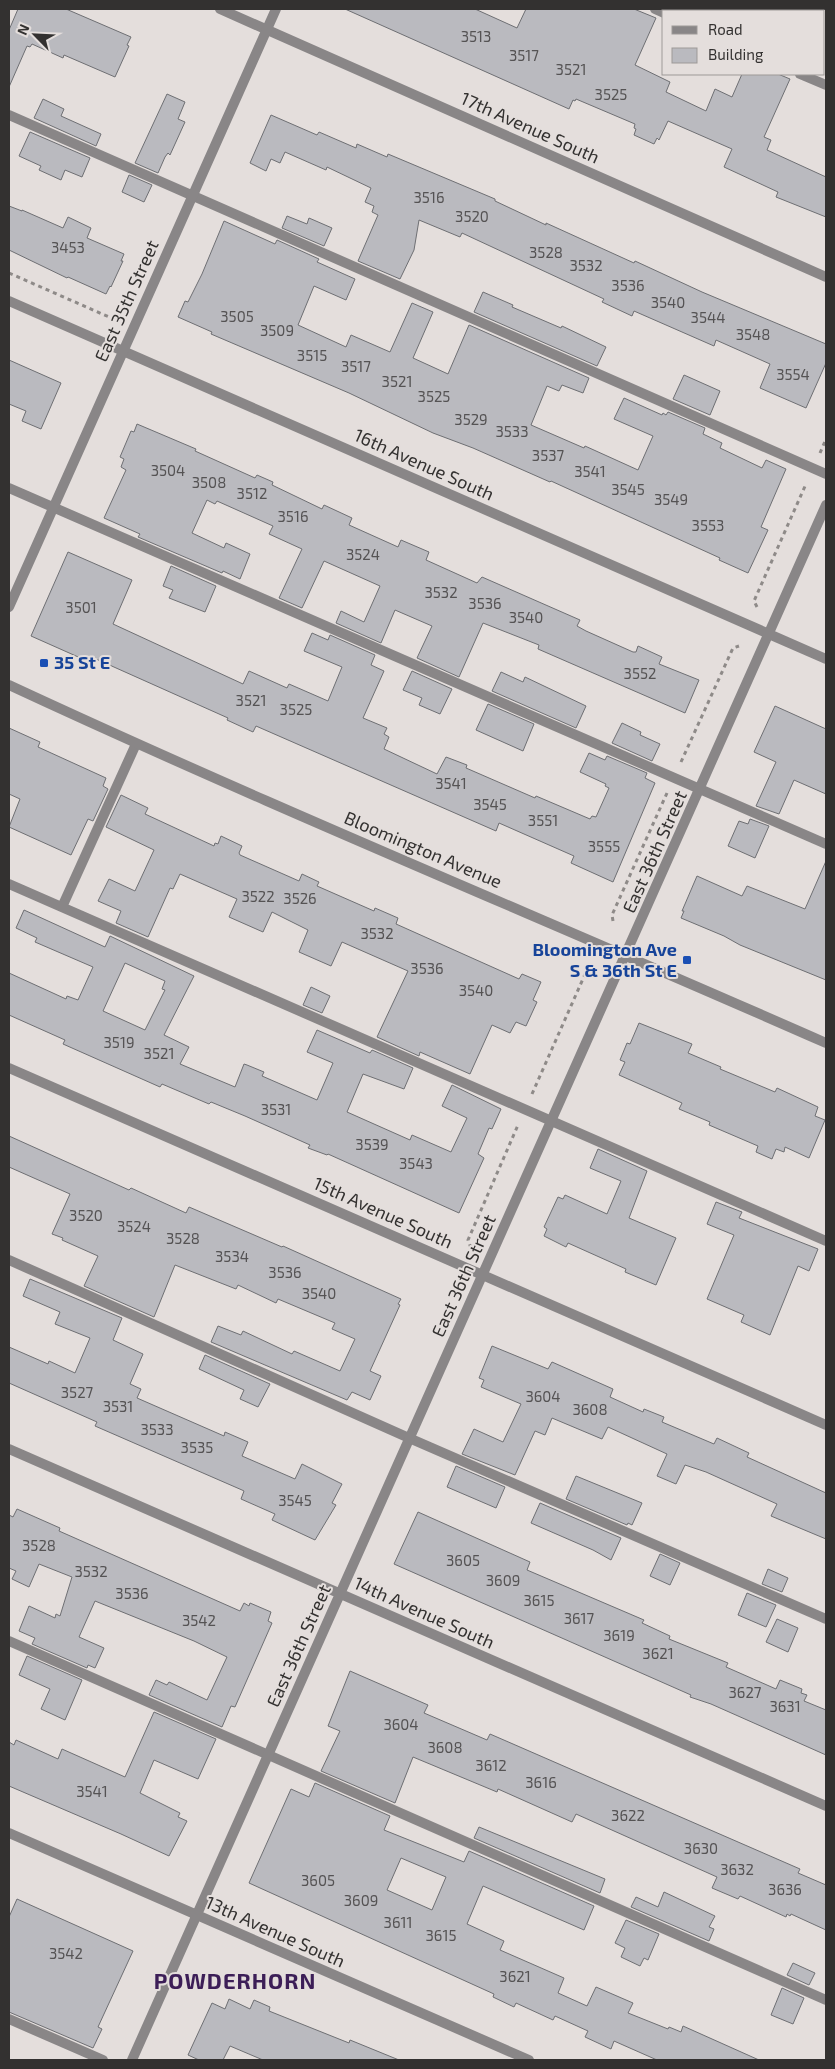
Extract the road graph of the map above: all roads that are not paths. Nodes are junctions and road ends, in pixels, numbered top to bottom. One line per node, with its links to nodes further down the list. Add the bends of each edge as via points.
1 (220, 9): 3 (street, 17th Avenue South)
2 (276, 9): 3 (street, East 35th Street)
3 (267, 29): 7 (street, East 35th Street); 8 (street, 17th Avenue South)
4 (802, 75): 5 (street)
5 (826, 85)
6 (9, 115): 7 (street)
7 (192, 196): 10 (street, East 35th Street); 11 (street)
8 (826, 277)
9 (9, 301): 10 (street, 16th Avenue South)
10 (123, 351): 14 (street, East 35th Street); 16 (street, 16th Avenue South)
11 (826, 474)
12 (9, 488): 14 (street)
13 (826, 505): 16 (street, East 36th Street)
14 (53, 508): 15 (street, East 35th Street); 20 (street)
15 (9, 608)
16 (768, 634): 17 (street, 16th Avenue South); 20 (street, East 36th Street)
17 (826, 659)
18 (9, 685): 19 (street, Bloomington Avenue)
19 (136, 744): 23 (street); 24 (street, Bloomington Avenue)
20 (701, 788): 21 (street); 24 (street, East 36th Street)
21 (826, 844)
22 (9, 884): 23 (street)
23 (62, 907): 27 (street)
24 (627, 955): 25 (street, Bloomington Avenue); 27 (street, East 36th Street)
25 (826, 1043)
26 (9, 1068): 30 (street, 15th Avenue South)
27 (551, 1121): 28 (street); 30 (street, East 36th Street)
28 (826, 1241)
29 (9, 1260): 32 (street)
30 (482, 1274): 31 (street, 15th Avenue South); 32 (street, East 36th Street)
31 (826, 1425)
32 (408, 1438): 34 (street, East 36th Street); 35 (street)
33 (9, 1450): 34 (street, 14th Avenue South)
34 (340, 1594): 37 (street, East 36th Street); 38 (street, 14th Avenue South)
35 (826, 1619)
36 (9, 1642): 37 (street)
37 (268, 1755): 40 (street, East 36th Street); 41 (street)
38 (826, 1806)
39 (9, 1833): 40 (street, 13th Avenue South)
40 (198, 1916): 44 (street, East 36th Street); 45 (street, 13th Avenue South)
41 (826, 2000)
42 (9, 2019): 43 (street)
43 (104, 2060)
44 (132, 2060)
45 (529, 2060)

